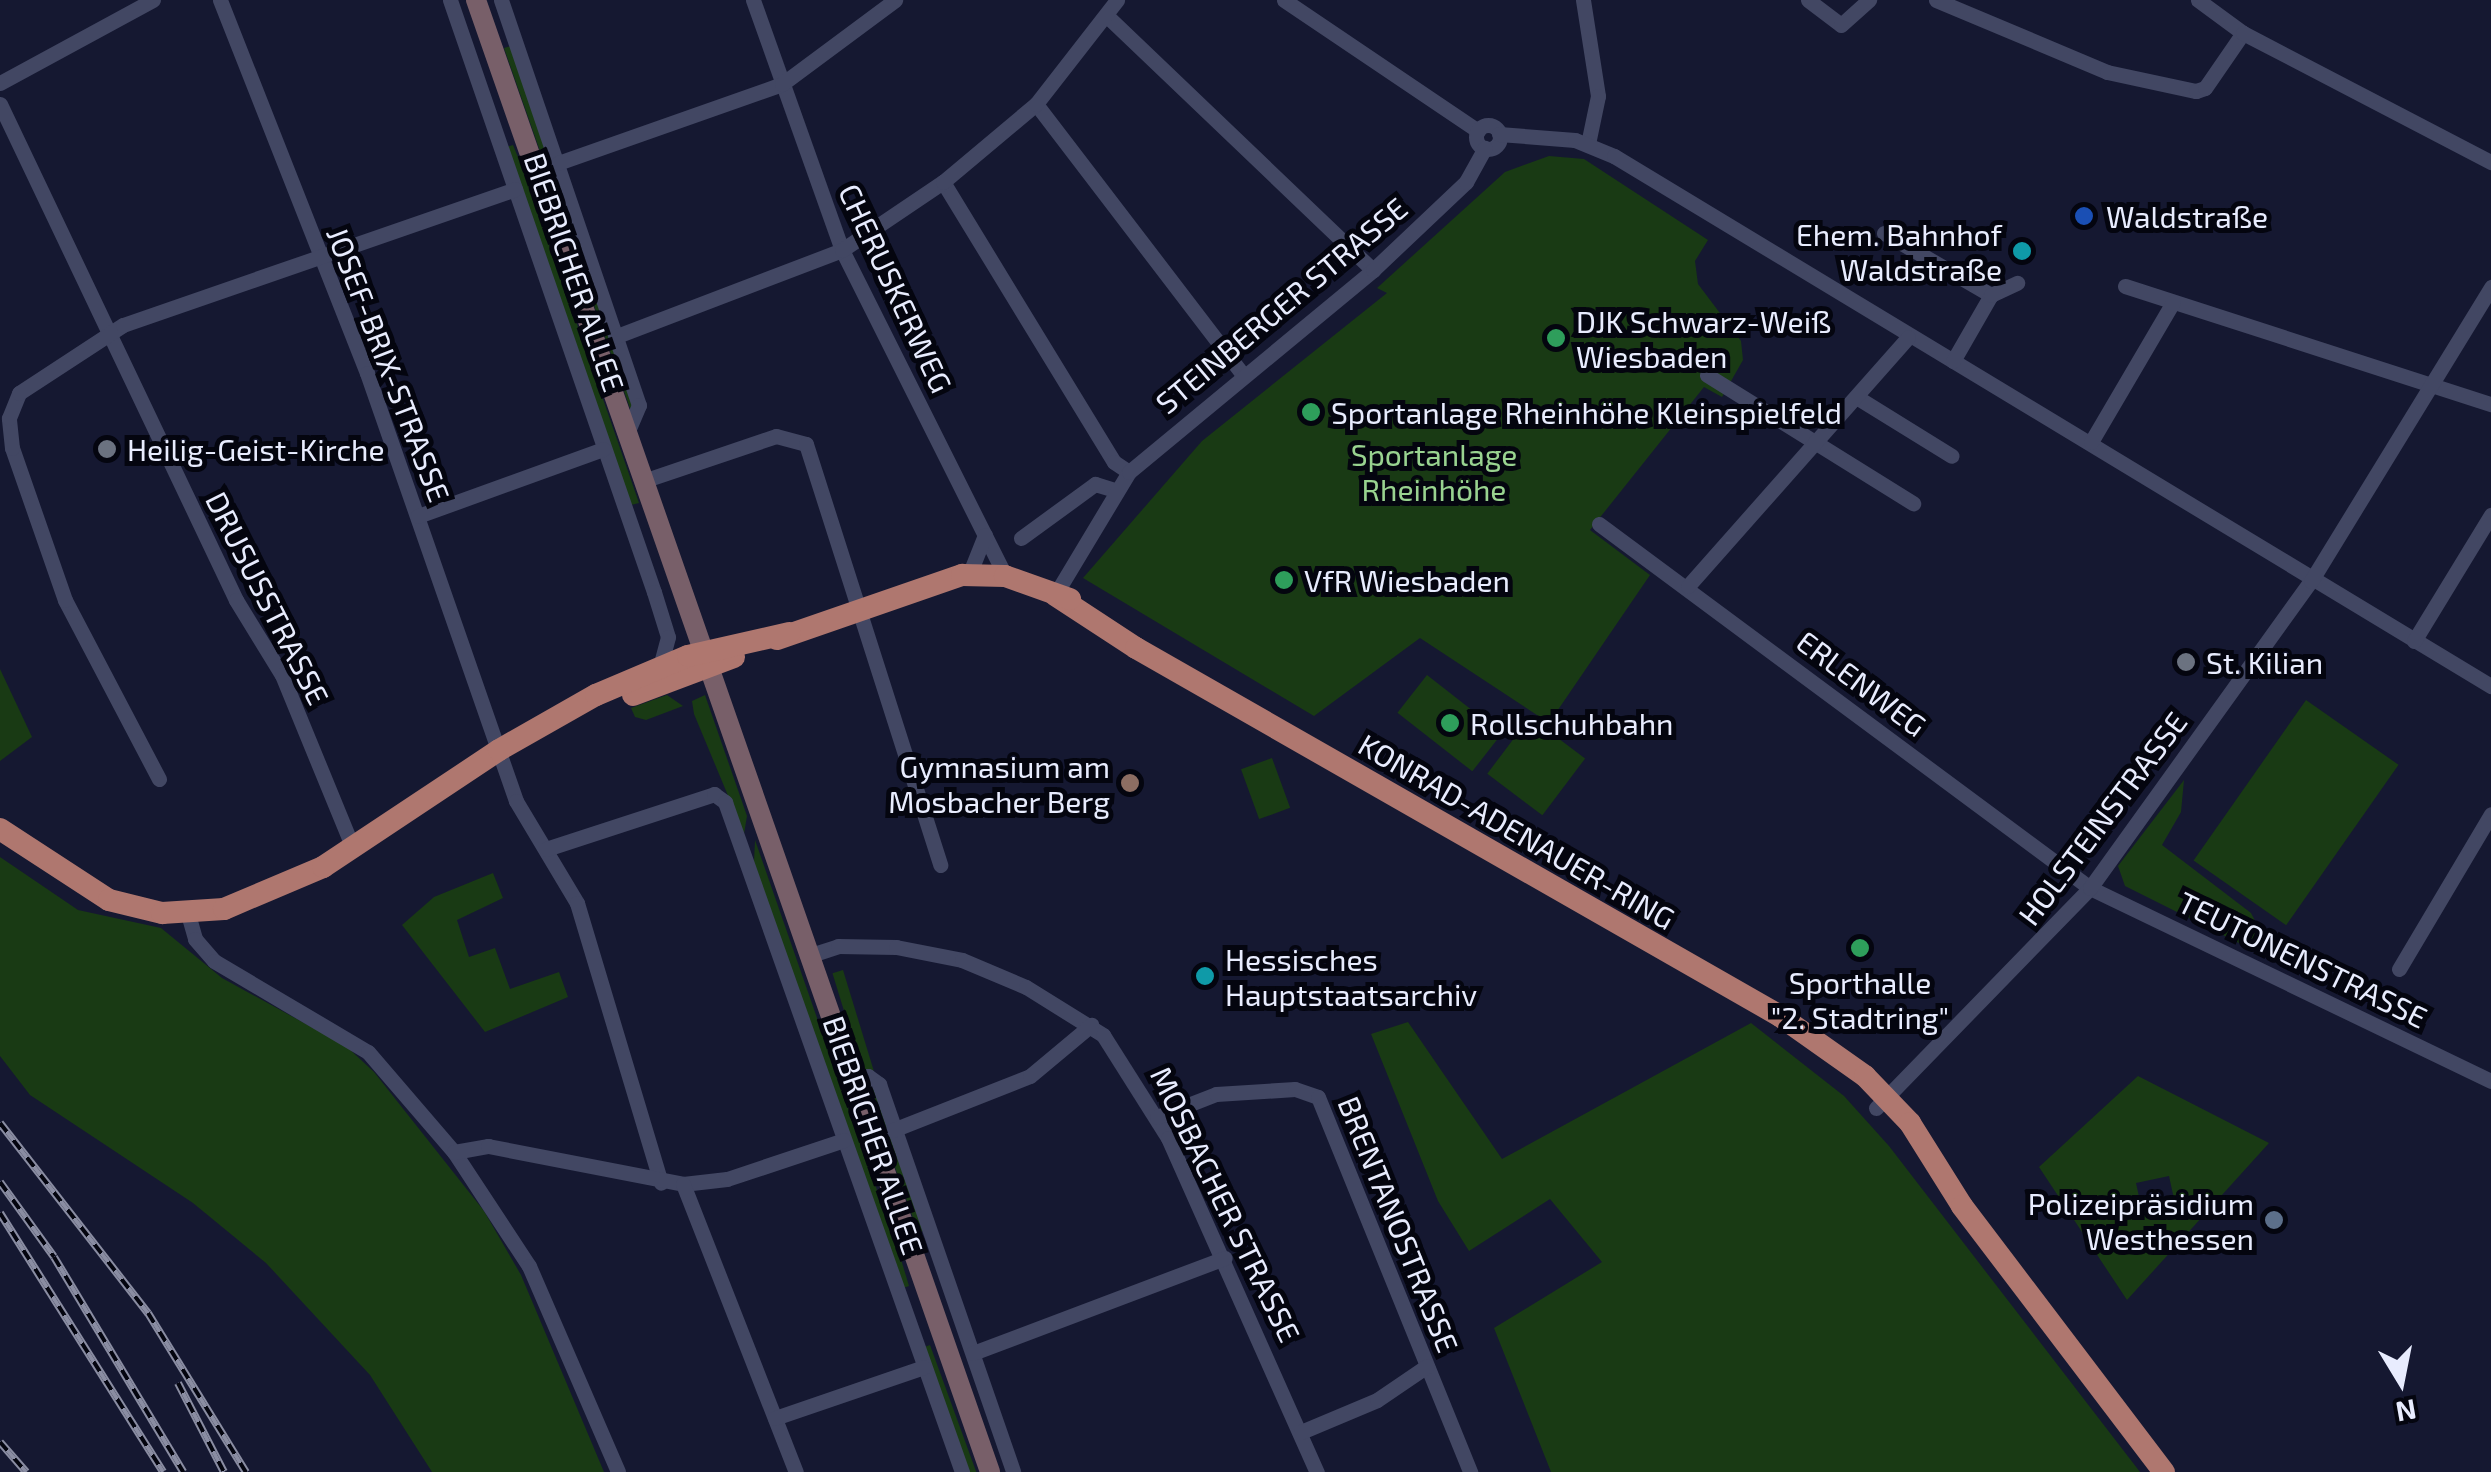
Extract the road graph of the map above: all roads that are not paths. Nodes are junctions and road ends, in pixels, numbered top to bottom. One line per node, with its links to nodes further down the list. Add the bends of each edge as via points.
1 (153, 0): 17 (street)
2 (220, 0): 31 (street, JOSEF-BRIX-STRASSE)
3 (450, 0): 28 (street, BIEBRICHER ALLEE)
4 (476, 0): 47 (main road, BIEBRICHER ALLEE)
5 (501, 0): 26 (street, BIEBRICHER ALLEE)
6 (753, 0): 18 (street, CHERUSKERWEG)
7 (895, 0): 18 (street)
8 (1116, 0): 15 (street)
9 (1284, 0): 21 (street)
10 (1583, 0): 23 (street, via 1598,96)
11 (1808, 0): 12 (street, via 1841,25)
12 (1869, 0)
13 (1936, 0): 16 (street, via 2107,72 2196,91 2206,88)
14 (2198, 0): 16 (street)
15 (1107, 16): 20 (street); 32 (street)
16 (2243, 33): 25 (street)
17 (0, 83)
18 (782, 84): 26 (street); 30 (street, CHERUSKERWEG)
19 (0, 104): 38 (street, DRUSUSSTRASSE)
20 (1036, 104): 27 (street); 43 (street)
21 (1472, 128): 22 (street, via 1490,125); 24 (street)
22 (1513, 134): 23 (street); 24 (street, STEINBERGER STRASSE)
23 (1588, 144): 40 (street)
24 (1484, 155): 32 (street, STEINBERGER STRASSE)
25 (2491, 162)
26 (558, 163): 39 (street, BIEBRICHER ALLEE)
27 (943, 182): 30 (street); 52 (street, via 1114,462)
28 (515, 189): 31 (street); 50 (street, BIEBRICHER ALLEE)
29 (1884, 233): 36 (street)
30 (842, 250): 39 (street); 59 (street, CHERUSKERWEG)
31 (319, 256): 38 (street); 57 (street, JOSEF-BRIX-STRASSE)
32 (1373, 270): 43 (street, STEINBERGER STRASSE)
33 (2017, 283): 36 (street)
34 (2126, 286): 37 (street)
35 (2491, 287): 44 (street, HOLSTEINSTRASSE)
36 (1991, 295): 41 (street)
37 (2172, 302): 44 (street); 48 (street)
38 (110, 332): 74 (street, via 20,393 8,433 74,623 137,728); 78 (street, DRUSUSSTRASSE, via 236,600 282,675)
39 (617, 336): 47 (street, BIEBRICHER ALLEE, via 640,412)
40 (1908, 337): 41 (street); 45 (street)
41 (1953, 362): 48 (street)
42 (1707, 375): 49 (street)
43 (1244, 376): 52 (street, STEINBERGER STRASSE)
44 (2433, 382): 46 (street); 64 (street, HOLSTEINSTRASSE)
45 (1858, 398): 49 (street); 51 (street)
46 (2491, 404)
47 (627, 433): 53 (main road, BIEBRICHER ALLEE)
48 (2091, 442): 64 (street)
49 (1817, 445): 55 (street); 66 (street)
50 (603, 449): 57 (street); 61 (street, BIEBRICHER ALLEE)
51 (1952, 456)
52 (1129, 472): 54 (street, STEINBERGER STRASSE)
53 (646, 480): 65 (main road, BIEBRICHER ALLEE); 68 (street, via 776,436 797,438 812,453)
54 (1115, 490): 60 (street, via 1096,484); 67 (street, STEINBERGER STRASSE)
55 (1913, 504)
56 (2491, 514): 69 (street)
57 (418, 516): 73 (street, JOSEF-BRIX-STRASSE)
58 (1599, 524): 66 (street, ERLENWEG)
59 (985, 535): 62 (street); 63 (street, CHERUSKERWEG)
60 (1021, 538)
61 (644, 562): 65 (street); 71 (street, BIEBRICHER ALLEE, via 668,637)
62 (969, 574): 63 (main road, KONRAD-ADENAUER-RING); 68 (main road, KONRAD-ADENAUER-RING)
63 (1005, 576): 67 (main road, KONRAD-ADENAUER-RING)
64 (2311, 581): 69 (street); 82 (street, HOLSTEINSTRASSE)
65 (682, 584): 70 (main road, BIEBRICHER ALLEE)
66 (1688, 586): 82 (street, ERLENWEG)
67 (1055, 595): 89 (main road, KONRAD-ADENAUER-RING, via 1084,604 1174,666 1780,1016 1830,1052)
68 (859, 609): 70 (main road, KONRAD-ADENAUER-RING); 81 (street)
69 (2414, 641): 72 (street)
70 (708, 658): 71 (main road); 73 (main road); 76 (main road, BIEBRICHER ALLEE)
71 (660, 666): 73 (main road)
72 (2491, 686)
73 (508, 744): 78 (main road); 79 (street, JOSEF-BRIX-STRASSE, via 522,813)
74 (158, 780)
75 (2491, 814): 85 (street)
76 (762, 816): 80 (street); 84 (main road, BIEBRICHER ALLEE)
77 (0, 829): 83 (main road, via 109,900)
78 (353, 848): 83 (main road, via 261,897)
79 (546, 849): 80 (street, BIEBRICHER ALLEE, via 719,796); 94 (street, JOSEF-BRIX-STRASSE, via 577,903)
80 (748, 855): 92 (street, BIEBRICHER ALLEE)
81 (940, 865)
82 (2090, 888): 88 (street, TEUTONENSTRASSE); 89 (street, HOLSTEINSTRASSE)
83 (188, 914): 93 (street, via 195,939 214,961 368,1052)
84 (811, 955): 86 (street, MOSBACHER STRASSE, via 838,946 885,946 962,960); 87 (main road, BIEBRICHER ALLEE)
85 (2399, 969)
86 (1091, 1025): 90 (street, MOSBACHER STRASSE, via 1122,1056); 91 (street, via 1030,1076)
87 (852, 1078): 91 (street, BIEBRICHER ALLEE, via 868,1076 878,1084); 106 (main road, BIEBRICHER ALLEE)
88 (2491, 1080)
89 (1882, 1103): 109 (main road, KONRAD-ADENAUER-RING, via 1928,1148 1962,1206)
90 (1157, 1117): 96 (street, MOSBACHER STRASSE); 99 (street, BRENTANOSTRASSE, via 1216,1094 1295,1090 1318,1097)
91 (893, 1130): 97 (street, BIEBRICHER ALLEE)
92 (844, 1140): 95 (street, via 743,1174); 98 (street, BIEBRICHER ALLEE)
93 (454, 1152): 94 (street, via 488,1146); 103 (street, via 529,1266)
94 (661, 1183): 95 (street)
95 (683, 1184): 100 (street)
96 (1224, 1258): 97 (street); 101 (street, MOSBACHER STRASSE)
97 (973, 1353): 107 (street, BIEBRICHER ALLEE)
98 (924, 1366): 100 (street); 105 (street, BIEBRICHER ALLEE)
99 (1427, 1366): 101 (street, via 1377,1400); 108 (street, BRENTANOSTRASSE)
100 (775, 1418): 104 (street)
101 (1301, 1432): 102 (street, MOSBACHER STRASSE)
102 (1310, 1470)
103 (618, 1472)
104 (796, 1472)
105 (962, 1472)
106 (990, 1472)
107 (1013, 1472)
108 (1470, 1472)
109 (2164, 1472)

